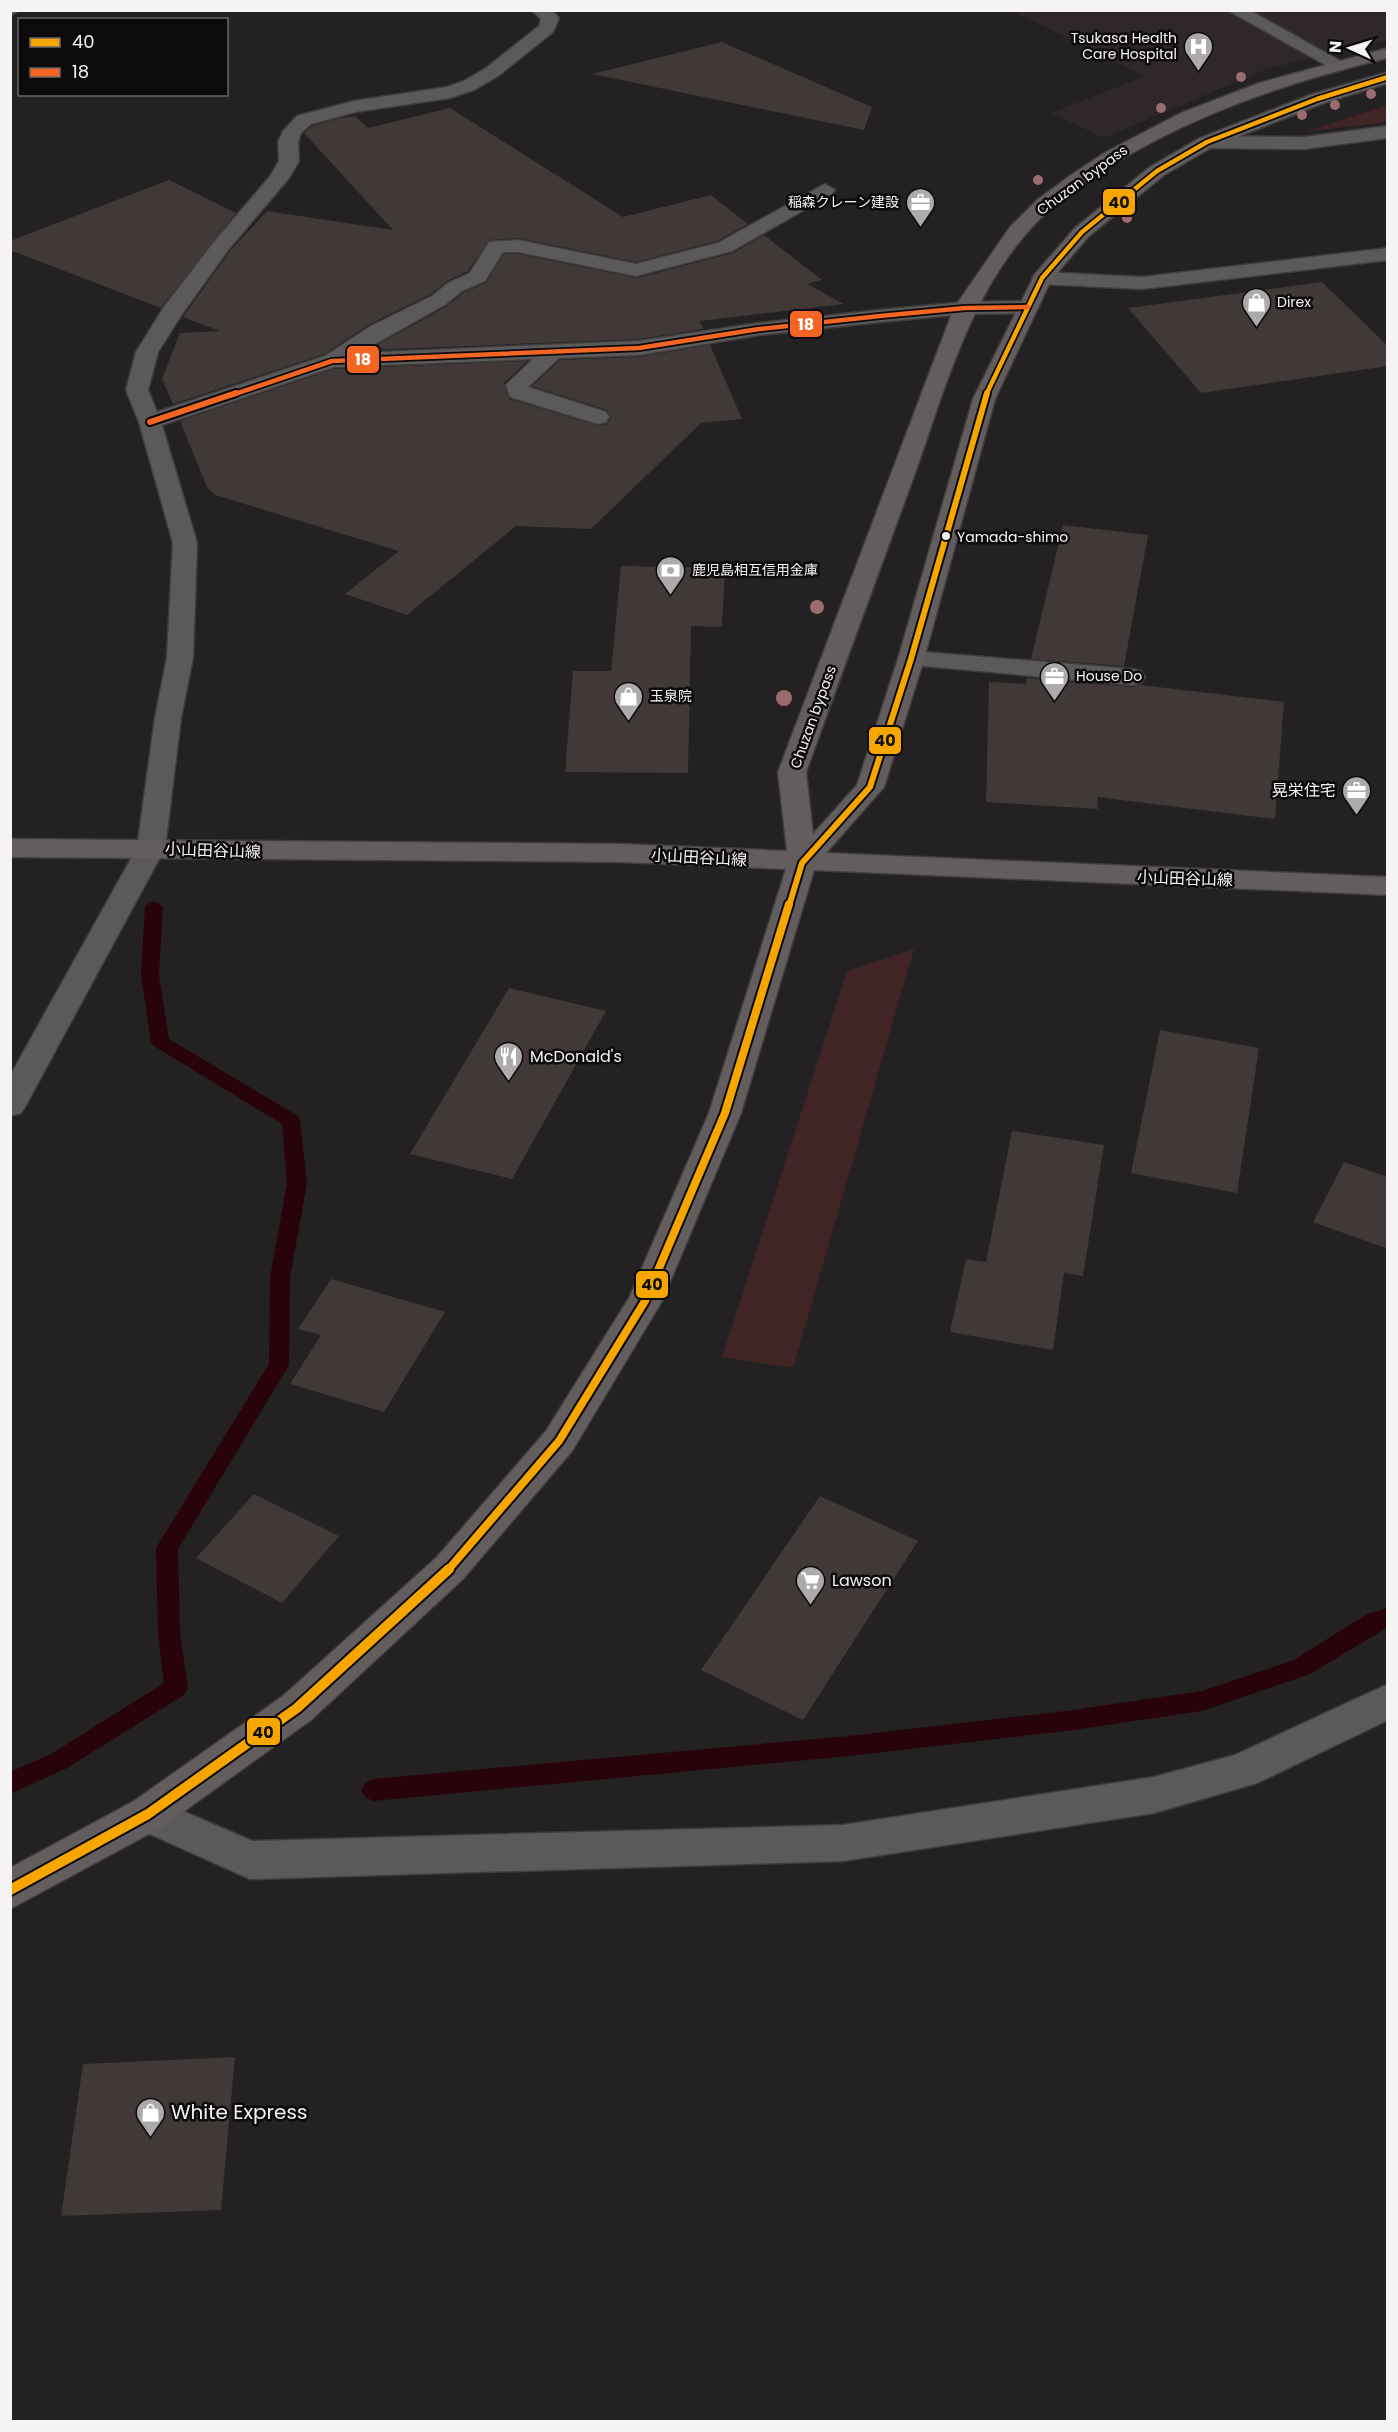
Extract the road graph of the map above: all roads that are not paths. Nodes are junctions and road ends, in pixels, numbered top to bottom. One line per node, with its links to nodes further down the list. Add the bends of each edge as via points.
1 (539, 10): 16 (street, via 549,18 547,28 470,85 334,112 304,120 292,131 289,161 279,178 220,246 147,352 137,390)
2 (1235, 10): 4 (street)
3 (1388, 53): 4 (street, Chuzan bypass)
4 (1337, 64): 5 (street); 12 (street, Chuzan bypass, via 1208,106 1134,142 1038,208 998,257)
5 (1380, 78): 7 (street)
6 (1388, 132): 7 (street, via 1304,143)
7 (1207, 142): 10 (street, via 1157,171 1082,232)
8 (825, 190): 14 (street, via 725,247 636,270 518,246 496,246 478,277)
9 (1388, 254): 10 (street, via 1142,283)
10 (1042, 278): 11 (street)
11 (1028, 307): 12 (street); 17 (street, via 984,399)
12 (965, 308): 13 (street, via 759,329 639,348); 21 (street, Chuzan bypass, via 792,772)
13 (551, 354): 14 (street); 15 (street, via 517,385 518,392)
14 (332, 361): 16 (street)
15 (598, 417)
16 (150, 422): 20 (street, via 185,543 180,657)
17 (911, 659): 18 (street); 21 (street, via 870,787)
18 (1132, 677)
19 (10, 848): 20 (street, 小山田谷山線)
20 (151, 848): 21 (street, 小山田谷山線, via 622,853); 23 (street)
21 (802, 863): 22 (street, 小山田谷山線); 25 (street, via 725,1113 645,1301 559,1441 450,1568 297,1708)
22 (1388, 886)
23 (10, 1105)
24 (1388, 1701): 25 (street, via 1243,1771 1154,1795 843,1843 250,1860)
25 (148, 1814): 26 (street)
26 (10, 1890)

